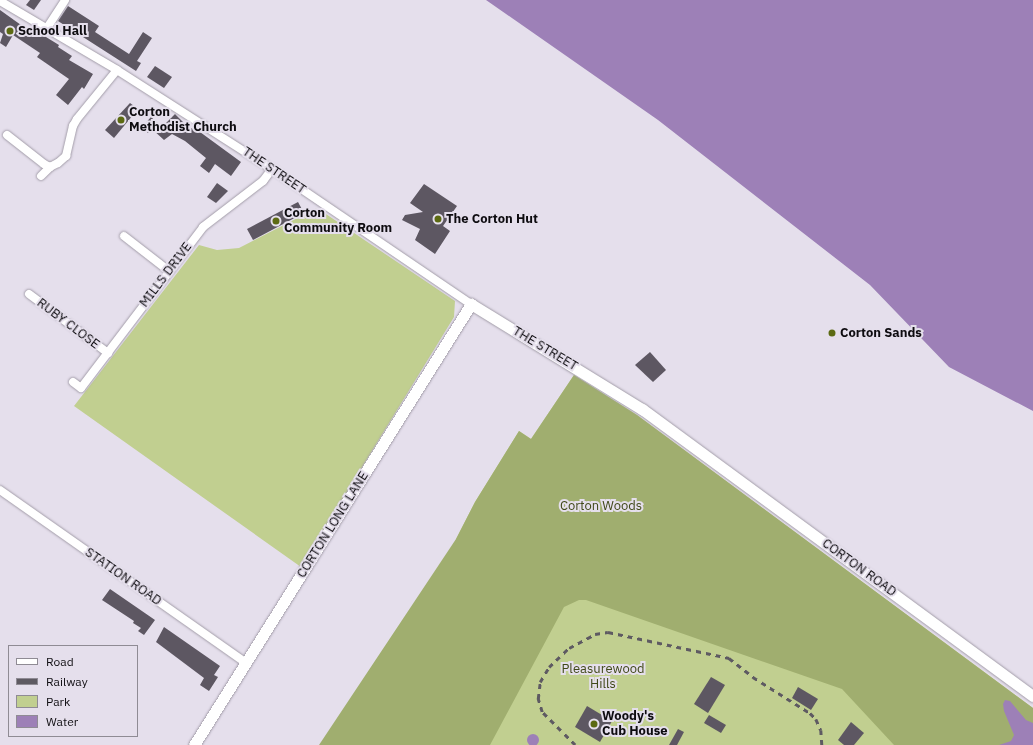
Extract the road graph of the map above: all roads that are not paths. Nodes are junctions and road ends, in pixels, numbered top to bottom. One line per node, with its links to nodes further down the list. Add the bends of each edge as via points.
1 (0, 0): 3 (street, THE STREET)
2 (65, 0): 3 (street)
3 (47, 28): 4 (street, THE STREET)
4 (117, 70): 6 (street, via 73,126 66,156); 7 (street, THE STREET)
5 (7, 135): 6 (street)
6 (50, 167): 8 (street)
7 (272, 169): 10 (street, MILLS DRIVE, via 263,181 202,227); 12 (street, THE STREET)
8 (41, 176)
9 (124, 236): 10 (street)
10 (169, 271): 13 (street, MILLS DRIVE)
11 (29, 294): 13 (street, RUBY CLOSE)
12 (471, 304): 15 (main road, THE STREET, via 642,409); 17 (main road, CORTON LONG LANE)
13 (108, 353): 14 (street, MILLS DRIVE, via 81,388)
14 (73, 382)
15 (684, 440): 18 (main road, CORTON ROAD)
16 (0, 490): 17 (street, STATION ROAD)
17 (246, 663): 19 (main road, CORTON LONG LANE)
18 (1033, 696)
19 (196, 742)

